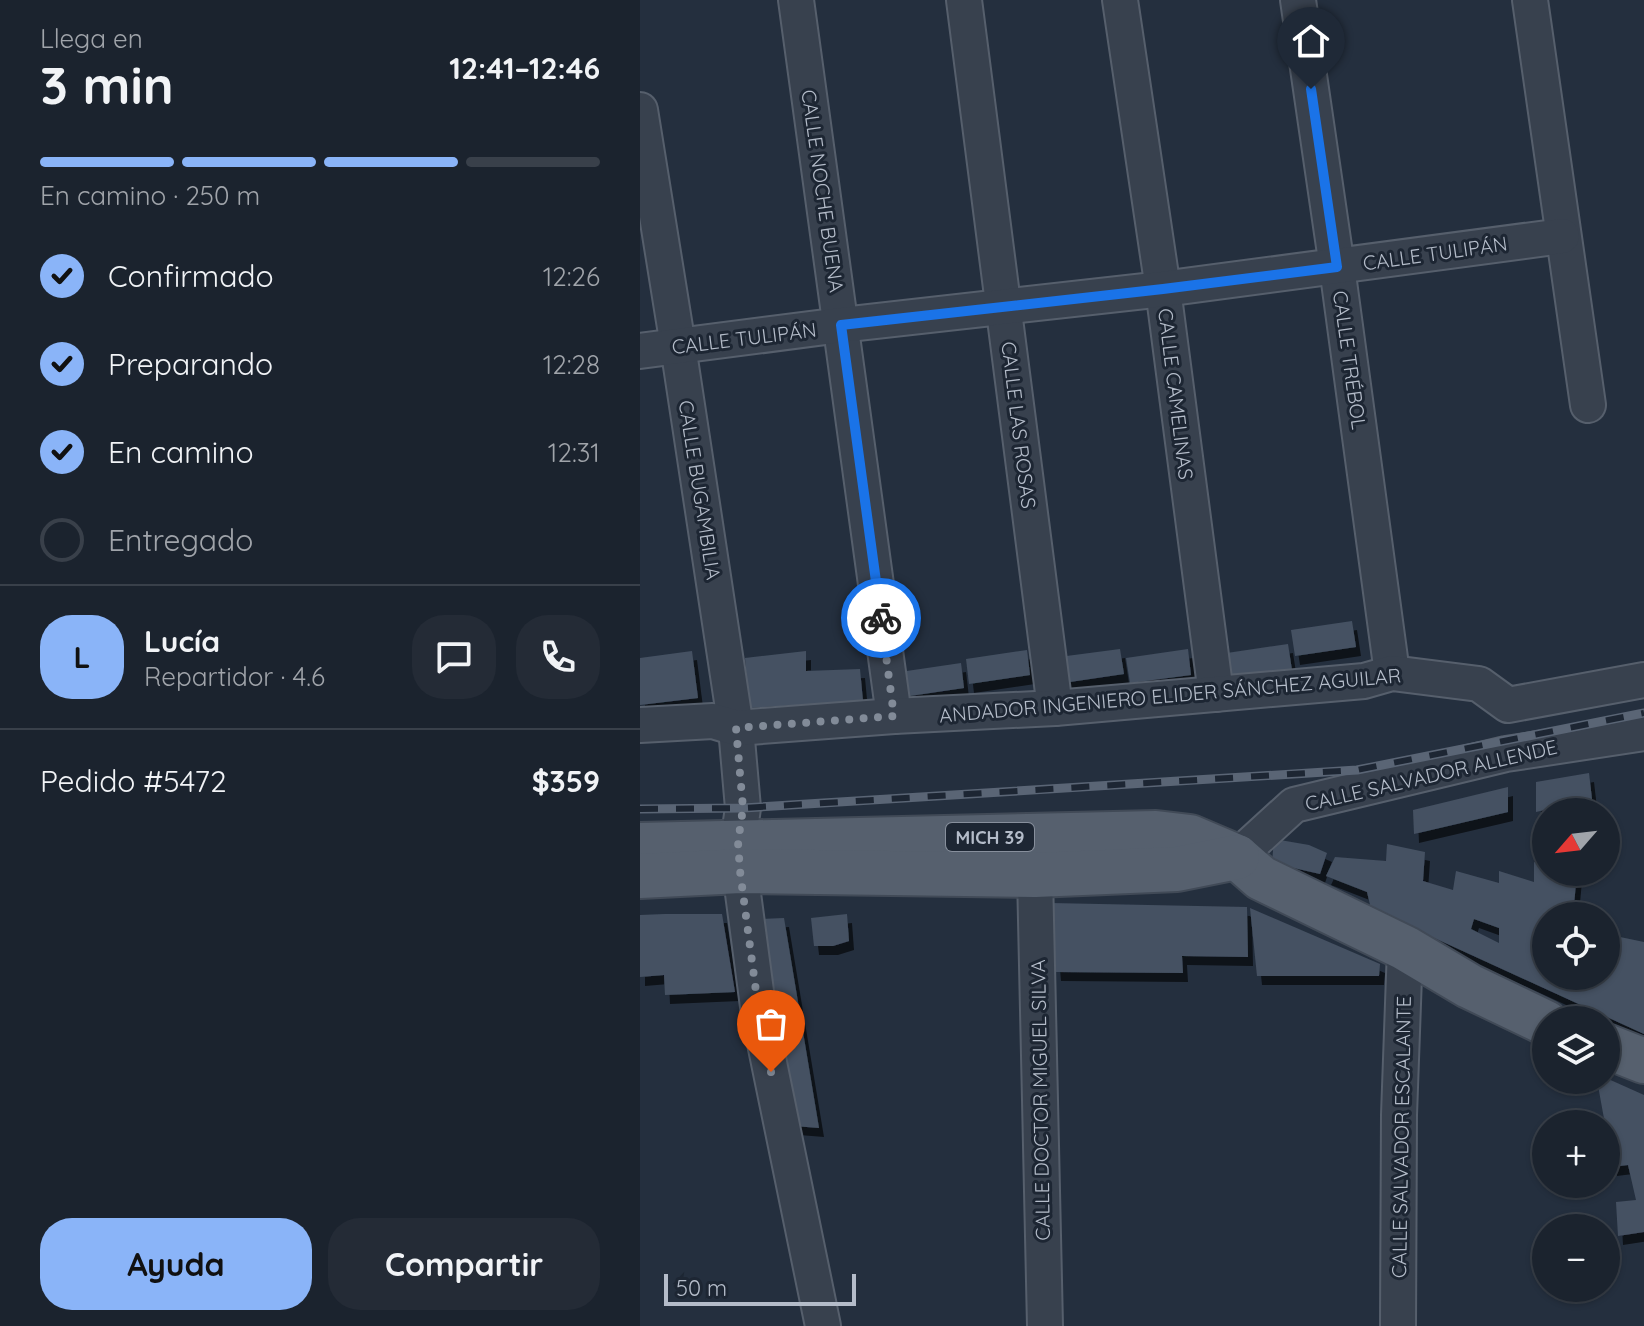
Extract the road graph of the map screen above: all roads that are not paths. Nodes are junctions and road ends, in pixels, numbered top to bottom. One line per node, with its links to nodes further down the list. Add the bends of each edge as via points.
1 (796, 0): 11 (street, CALLE NOCHE BUENA)
2 (964, 0): 10 (street, CALLE LAS ROSAS)
3 (1120, 0): 9 (street, CALLE CAMELINAS)
4 (1298, 0): 8 (street, CALLE TRÉBOL)
5 (1530, 0): 7 (street)
6 (640, 110): 12 (street, CALLE BUGAMBILIA)
7 (1562, 236): 8 (street, CALLE TULIPÁN); 14 (street)
8 (1337, 267): 9 (street, CALLE TULIPÁN); 15 (street, CALLE TRÉBOL)
9 (1163, 289): 10 (street, CALLE TULIPÁN); 17 (street, CALLE CAMELINAS)
10 (1003, 306): 11 (street, CALLE TULIPÁN); 18 (street, CALLE LAS ROSAS)
11 (841, 325): 12 (street, CALLE TULIPÁN); 19 (street, CALLE NOCHE BUENA)
12 (678, 346): 13 (street, CALLE TULIPÁN); 21 (street, CALLE BUGAMBILIA)
13 (640, 351)
14 (1588, 405)
15 (1392, 673): 16 (street, ANDADOR INGENIERO ELIDER SÁNCHEZ AGUILAR, via 1479,684 1508,705); 17 (street, ANDADOR INGENIERO ELIDER SÁNCHEZ AGUILAR, via 1364,681)
16 (1644, 680)
17 (1216, 694): 18 (street, ANDADOR INGENIERO ELIDER SÁNCHEZ AGUILAR)
18 (1055, 708): 19 (street, ANDADOR INGENIERO ELIDER SÁNCHEZ AGUILAR)
19 (894, 716): 21 (street, ANDADOR INGENIERO ELIDER SÁNCHEZ AGUILAR)
20 (640, 725): 21 (street, ANDADOR INGENIERO ELIDER SÁNCHEZ AGUILAR, via 713,721)
21 (736, 728): 24 (street, CALLE BUGAMBILIA, via 743,808)
22 (1644, 733): 25 (street, CALLE SALVADOR ALLENDE, via 1506,754 1294,805)
23 (640, 845): 24 (main road, MICH 39)
24 (739, 856): 25 (main road, MICH 39, via 1156,833 1190,837); 26 (main road, MICH 39); 27 (main road, MICH 39); 32 (street, CALLE BUGAMBILIA, via 759,1014)
25 (1237, 857): 26 (main road, MICH 39, via 1177,869); 28 (main road, MICH 39, via 1261,878)
26 (1035, 875): 33 (street, CALLE DOCTOR MIGUEL SILVA)
27 (640, 876)
28 (1405, 948): 29 (main road, MICH 39); 34 (street, CALLE SALVADOR ESCALANTE)
29 (1532, 1016)
30 (1620, 1052): 31 (main road)
31 (1644, 1061)
32 (823, 1326)
33 (1045, 1326)
34 (1398, 1326)

